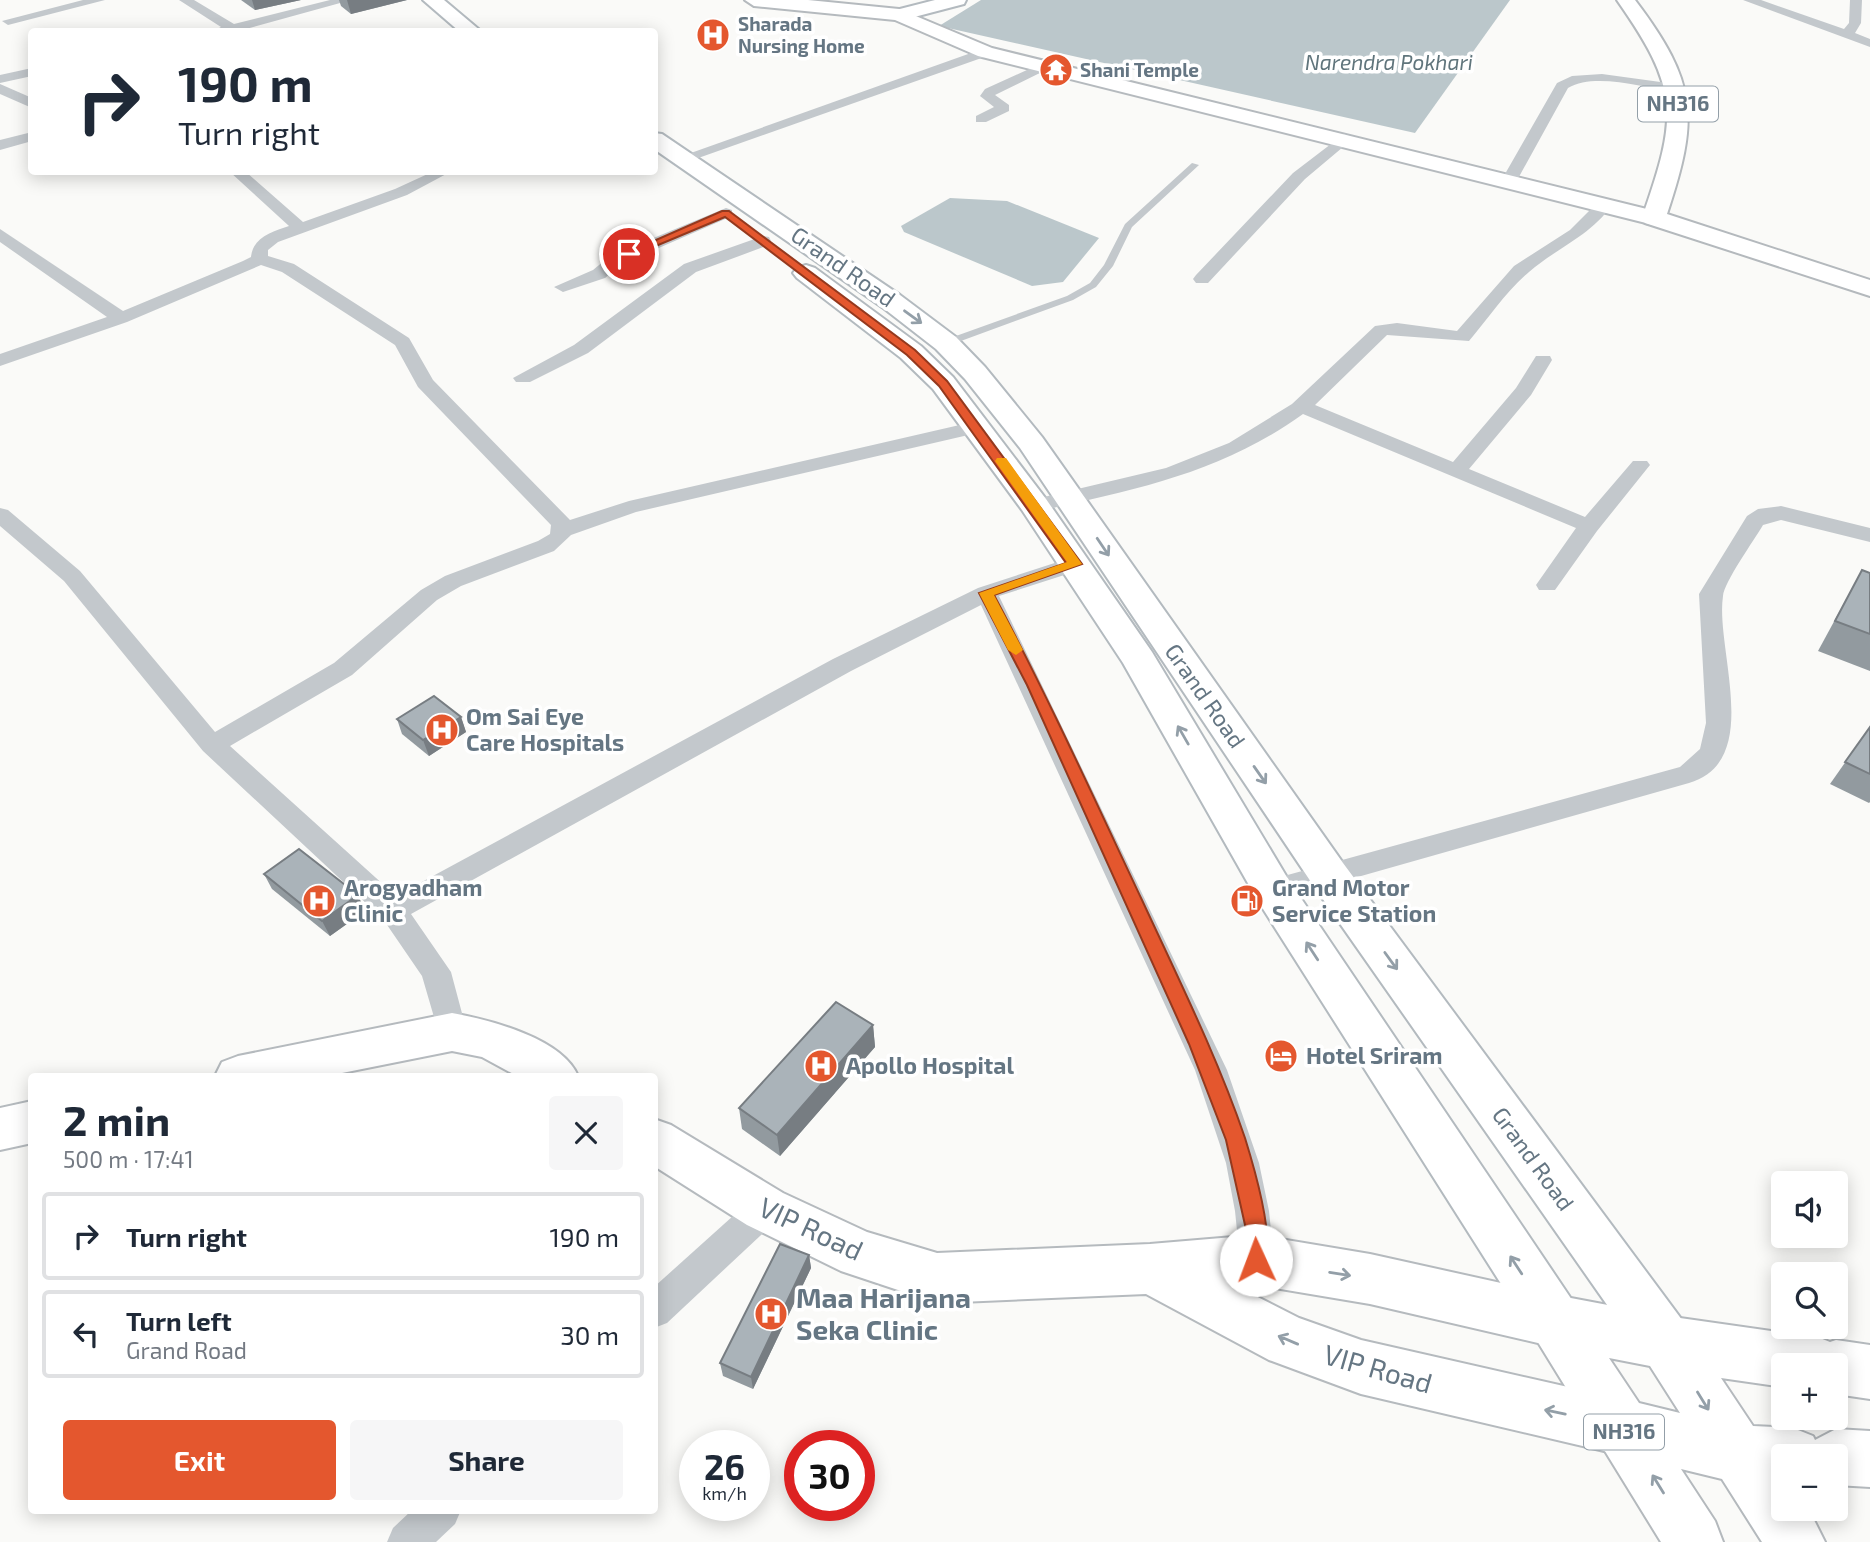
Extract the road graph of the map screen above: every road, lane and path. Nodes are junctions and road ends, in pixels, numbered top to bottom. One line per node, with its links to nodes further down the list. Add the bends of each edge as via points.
1 (99, 0): 12 (street)
2 (185, 0): 13 (street)
3 (345, 0): 13 (street)
4 (432, 0): 14 (main road)
5 (461, 0): 14 (main road)
6 (754, 0): 11 (main road)
7 (957, 0): 11 (main road)
8 (1626, 0): 22 (main road, NH316, via 1660,47)
9 (1749, 0): 15 (street)
10 (1856, 0): 15 (street, via 1855,23)
11 (899, 15): 17 (main road)
12 (8, 21)
13 (231, 28)
14 (481, 28)
15 (1847, 35): 16 (street)
16 (1870, 43)
17 (985, 52): 18 (main road); 28 (street)
18 (1045, 67): 24 (street, via 990,92 987,96 1004,108); 26 (main road)
19 (28, 73): 20 (street)
20 (0, 79)
21 (0, 88): 23 (street)
22 (1675, 88): 32 (street, via 1602,78 1572,80 1562,86); 35 (main road, NH316, via 1680,125 1676,152)
23 (28, 102)
24 (981, 119)
25 (28, 137): 27 (street)
26 (1344, 139): 32 (main road); 40 (street, via 1299,176)
27 (0, 145)
28 (664, 153): 34 (main road, Grand Road); 44 (main road, Grand Road, one-way to 44, via 835,261)
29 (1195, 165): 44 (lane, via 1128,226 1093,285 1070,298)
30 (240, 175): 36 (street)
31 (437, 175): 36 (street)
32 (1509, 181): 33 (main road)
33 (1604, 205): 35 (main road); 48 (street, via 1576,234 1520,270 1462,337 1381,330)
34 (726, 213): 38 (main road, Grand Road); 41 (street)
35 (1654, 218): 42 (main road)
36 (300, 228): 39 (street, via 264,243)
37 (0, 234): 43 (street)
38 (763, 241): 47 (street, via 690,268 581,349); 49 (main road, Grand Road, via 911,352 943,383)
39 (259, 259): 43 (street); 56 (street, via 288,268 402,342 425,383)
40 (1202, 279)
41 (563, 287)
42 (1870, 288)
43 (121, 318): 45 (street)
44 (946, 343): 52 (main road, Grand Road, via 1031,443)
45 (0, 360)
46 (1543, 360): 51 (street, via 1524,391)
47 (523, 378)
48 (1301, 406): 51 (street); 52 (street, via 1225,455 1185,471)
49 (977, 427): 53 (main road, Grand Road); 56 (street, via 629,507)
50 (1640, 465): 55 (street)
51 (1456, 471): 55 (street)
52 (1070, 498): 53 (street); 62 (main road, Grand Road, one-way to 62)
53 (1035, 506): 58 (main road, Grand Road)
54 (0, 515): 61 (street, via 72,576)
55 (1589, 526): 59 (street)
56 (563, 530): 61 (street, via 546,546 453,581 429,595 343,669)
57 (1870, 535): 62 (street, via 1781,513 1755,521 1710,594 1717,743 1708,761 1689,774)
58 (1075, 564): 60 (street); 63 (main road, Grand Road, one-way to 58, via 1139,660)
59 (1547, 585)
60 (986, 593): 64 (street, via 842,665); 72 (street, via 1034,685 1199,1044 1236,1140 1255,1225)
61 (212, 745): 64 (street)
62 (1328, 874): 63 (street); 76 (main road, Grand Road, one-way to 76)
63 (1273, 890): 75 (main road, Grand Road, one-way to 63)
64 (393, 911): 65 (street, via 436,972)
65 (452, 1032): 66 (main road); 67 (main road, via 515,1051)
66 (252, 1073)
67 (550, 1073)
68 (28, 1123): 69 (main road)
69 (0, 1129)
70 (658, 1142): 71 (main road, VIP Road)
71 (765, 1209): 73 (main road, VIP Road, via 859,1254 937,1278); 74 (street)
72 (1256, 1260): 73 (main road, VIP Road); 75 (main road, VIP Road, one-way to 75, via 1370,1279)
73 (1150, 1269): 80 (main road, VIP Road, one-way to 73, via 1361,1367 1288,1341)
74 (658, 1307)
75 (1555, 1321): 76 (main road, VIP Road); 80 (main road, NH316)
76 (1666, 1343): 77 (main road, VIP Road); 81 (main road, Grand Road, one-way to 81)
77 (1771, 1358)
78 (1848, 1369): 79 (main road)
79 (1870, 1372)
80 (1621, 1427): 81 (main road, VIP Road); 87 (main road, NH316, one-way to 80)
81 (1736, 1454): 82 (main road, VIP Road); 88 (main road, Grand Road)
82 (1771, 1455)
83 (1848, 1458): 84 (main road)
84 (1870, 1459)
85 (437, 1514): 86 (street)
86 (407, 1542)
87 (1694, 1542)
88 (1796, 1542)

